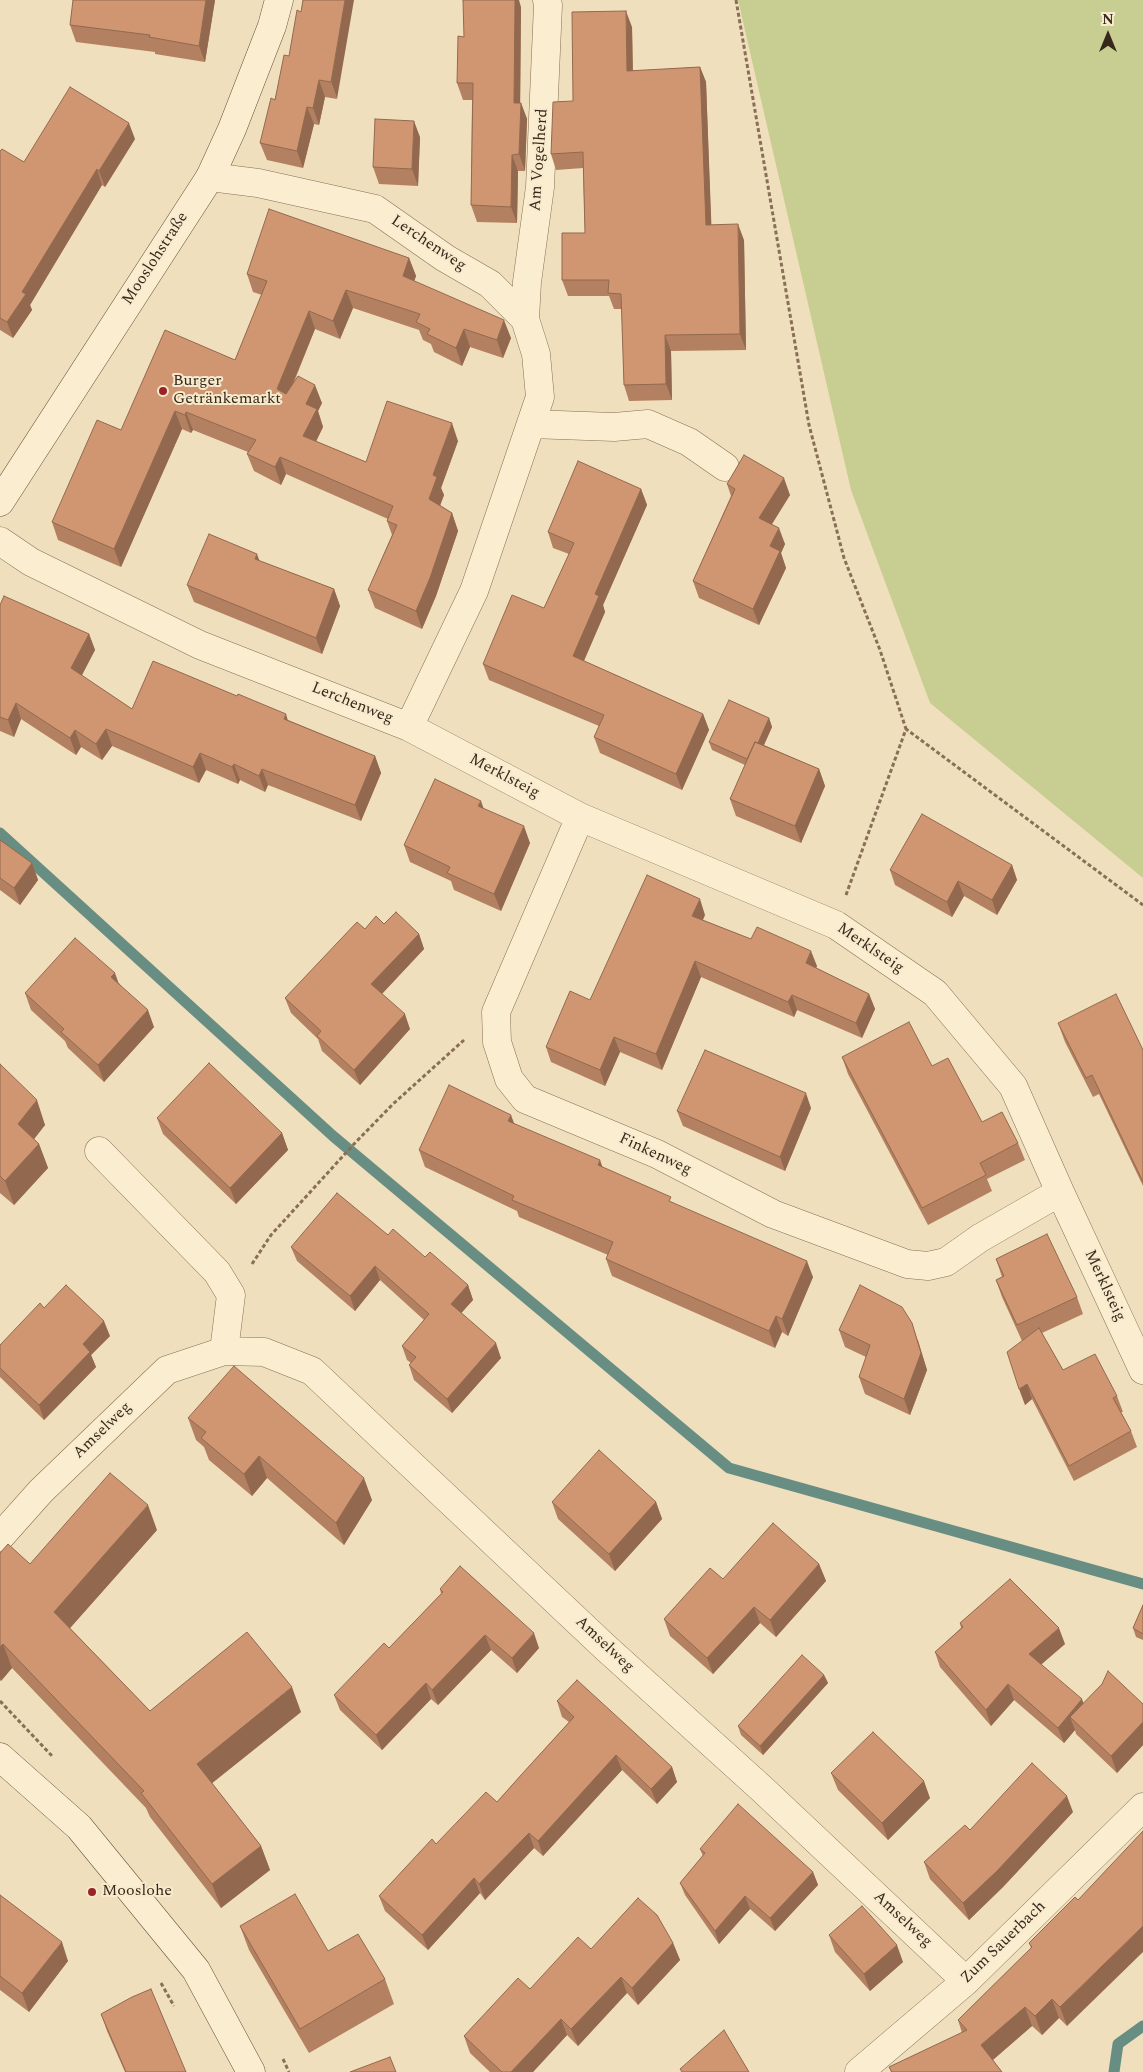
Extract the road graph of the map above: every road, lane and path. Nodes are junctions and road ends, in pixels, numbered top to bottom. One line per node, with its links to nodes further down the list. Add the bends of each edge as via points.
1 (279, 0): 4 (street, Mooslohstraße, via 232,129)
2 (546, 0): 5 (street, Am Vogelherd, via 540,188)
3 (736, 0): 11 (path, via 809,425 844,558)
4 (210, 177): 5 (street, Lerchenweg, via 258,183 375,209 445,258 490,284); 8 (street, Mooslohstraße)
5 (525, 319): 6 (street, Lerchenweg, via 536,354 540,396)
6 (531, 424): 7 (street, via 614,427 648,424 689,442); 10 (street, Lerchenweg, via 474,591)
7 (725, 467)
8 (0, 502)
9 (0, 541): 10 (street, Lerchenweg, via 31,562 200,645)
10 (409, 728): 12 (street, Merklsteig)
11 (906, 729): 13 (path); 14 (path)
12 (580, 816): 14 (street, Merklsteig); 15 (street, Finkenweg)
13 (1143, 905)
14 (836, 925): 17 (street, Merklsteig, via 935,993 1013,1086)
15 (496, 1012): 17 (street, Finkenweg, via 497,1042 509,1079 525,1099 657,1154 773,1214 907,1264 928,1266 946,1262 980,1238); 18 (path, via 393,1104 354,1144 271,1235)
16 (99, 1151): 18 (street, via 217,1272)
17 (1060, 1192): 20 (street, Merklsteig)
18 (231, 1295): 19 (street)
19 (224, 1351): 21 (street, Amselweg, via 167,1370 41,1491); 25 (street, Amselweg, via 264,1352 312,1371)
20 (1143, 1370)
21 (0, 1537)
22 (0, 1757): 27 (street, via 79,1827 196,1970)
23 (1143, 1807): 25 (street, Zum Sauerbach)
24 (160, 1981): 26 (path)
25 (966, 1981): 28 (street, Zum Sauerbach)
26 (180, 2014)
27 (251, 2072)
28 (859, 2072)

